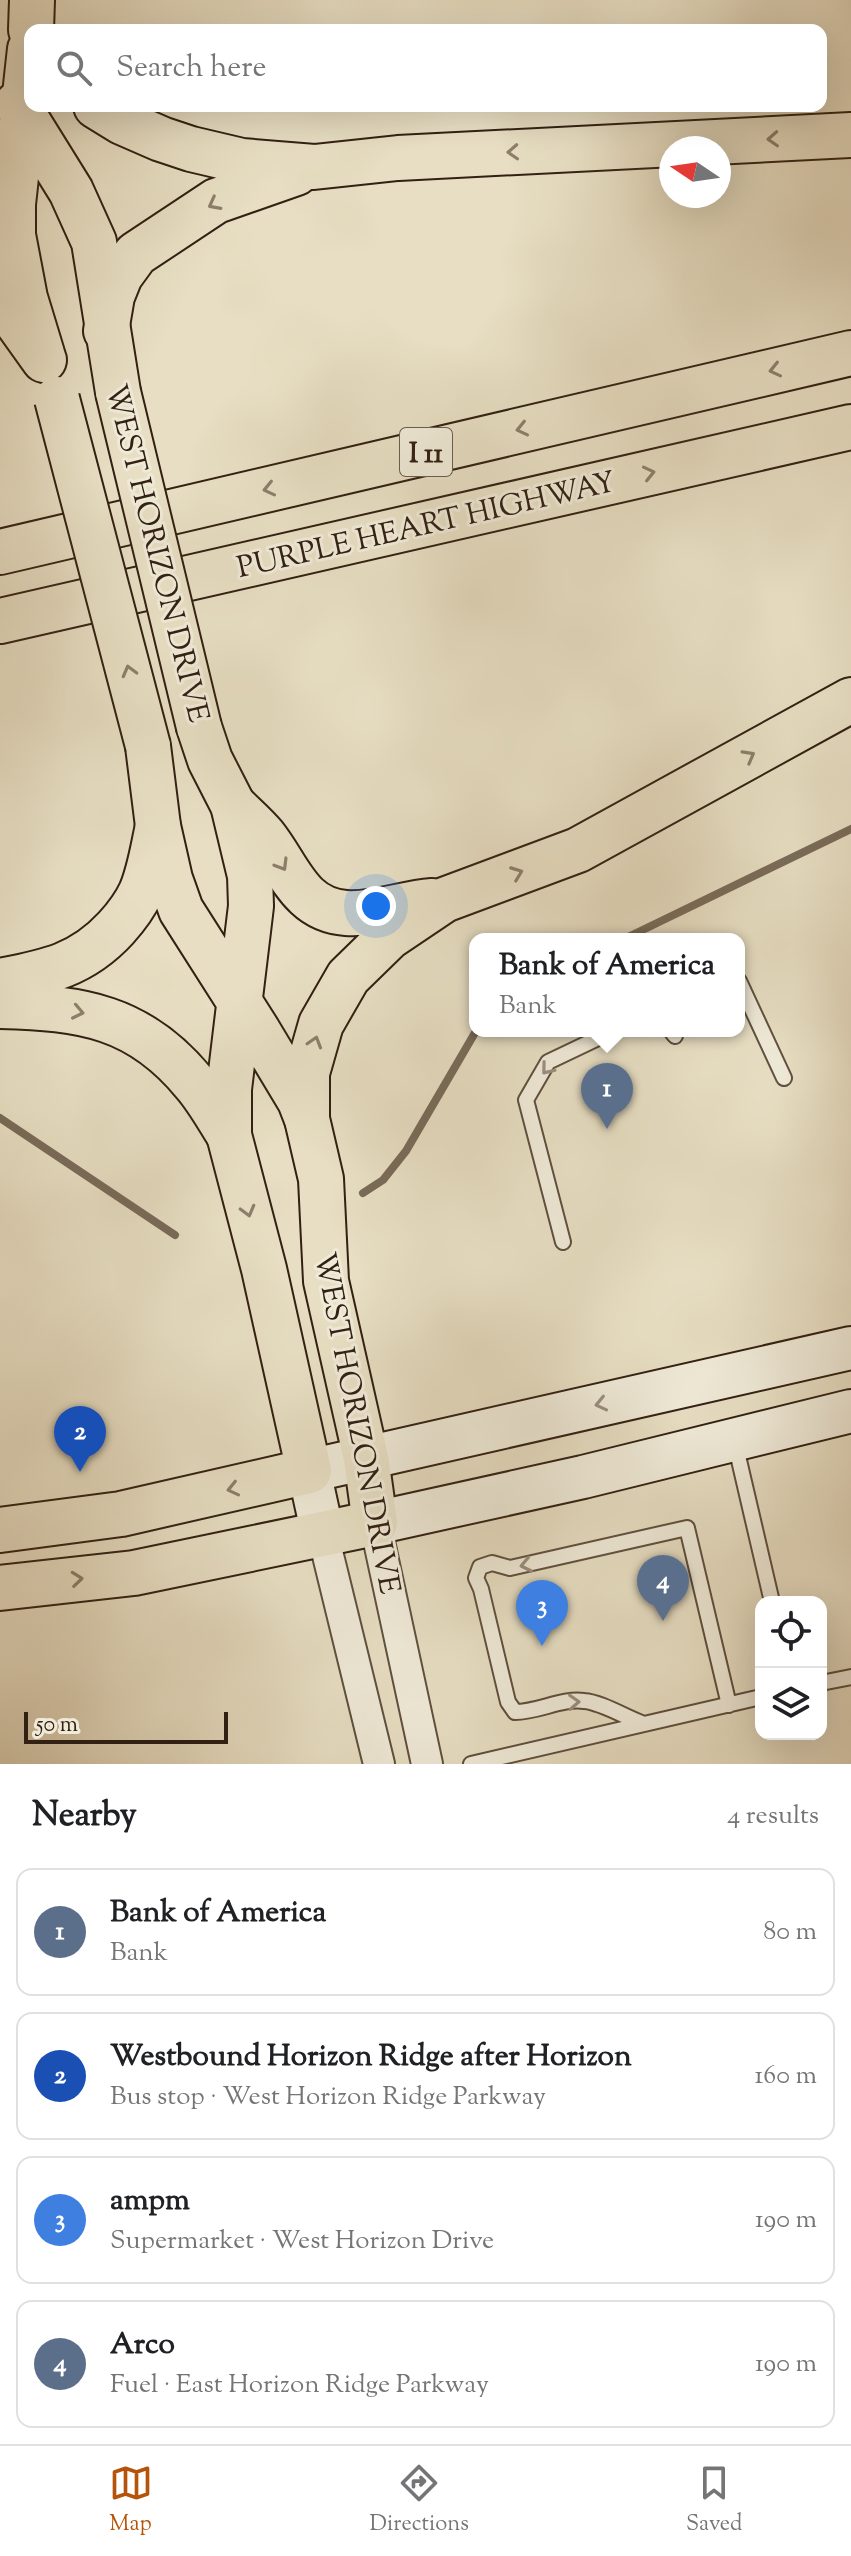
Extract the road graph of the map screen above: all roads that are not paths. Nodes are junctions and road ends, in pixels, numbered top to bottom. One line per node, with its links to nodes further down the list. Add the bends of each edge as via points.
1 (32, 0): 2 (main road)
2 (31, 24)
3 (24, 65): 4 (main road, WEST HORIZON DRIVE)
4 (12, 97): 9 (main road, WEST HORIZON DRIVE, via 89,230); 11 (main road, WEST HORIZON DRIVE, via 13,235)
5 (106, 112): 7 (main road, via 191,149 242,161)
6 (851, 135): 7 (main road, one-way to 7)
7 (314, 167): 9 (main road, one-way to 9, via 216,201 136,254 112,296)
8 (0, 304): 11 (main road, via 14,318)
9 (106, 331): 16 (main road, WEST HORIZON DRIVE, bridge, via 199,727)
10 (851, 353): 13 (main road, I 11, one-way to 13)
11 (50, 380): 17 (main road, WEST HORIZON DRIVE, one-way to 11, bridge, via 148,746)
12 (851, 427): 14 (main road, PURPLE HEART HIGHWAY / I 11, one-way to 12)
13 (0, 552)
14 (0, 621)
15 (851, 700): 18 (main road, one-way to 15, via 578,850)
16 (233, 805): 18 (main road, one-way to 18, via 264,836 304,896 329,910 368,912); 21 (main road, WEST HORIZON DRIVE, via 250,876)
17 (158, 826): 19 (main road, via 141,893 106,939 64,966); 21 (main road, WEST HORIZON DRIVE, via 181,910)
18 (444, 900): 25 (main road, one-way to 18, via 307,1073 333,1000 368,955)
19 (0, 981)
20 (745, 994): 24 (lane)
21 (240, 1003): 25 (main road, WEST HORIZON DRIVE); 26 (main road, WEST HORIZON DRIVE)
22 (0, 1006): 26 (main road, one-way to 26, via 59,1008 132,1029 177,1063)
23 (600, 1037): 27 (lane, one-way to 27, via 548,1062 526,1100)
24 (784, 1078)
25 (307, 1119): 31 (main road, WEST HORIZON DRIVE, via 321,1179 326,1281)
26 (229, 1135): 32 (main road, WEST HORIZON DRIVE, one-way to 32)
27 (563, 1242)
28 (851, 1348): 31 (main road, one-way to 31)
29 (851, 1411): 30 (main road)
30 (734, 1441): 33 (main road); 37 (lane)
31 (366, 1458): 32 (main road); 33 (main road, WEST HORIZON DRIVE)
32 (309, 1471): 34 (main road, one-way to 34, via 121,1514); 35 (main road, WEST HORIZON DRIVE)
33 (375, 1523): 35 (main road); 44 (street, WEST HORIZON DRIVE)
34 (0, 1530)
35 (323, 1535): 36 (main road, one-way to 35, via 134,1573); 43 (street, WEST HORIZON DRIVE)
36 (0, 1588)
37 (771, 1596)
38 (851, 1677): 39 (lane)
39 (827, 1682)
40 (755, 1698): 41 (lane)
41 (729, 1705): 42 (lane); 42 (lane, one-way to 42, via 687,1528 510,1568 492,1563 480,1567 476,1578 515,1712 586,1701)
42 (644, 1724): 45 (lane)
43 (379, 1764)
44 (427, 1764)
45 (471, 1764)

